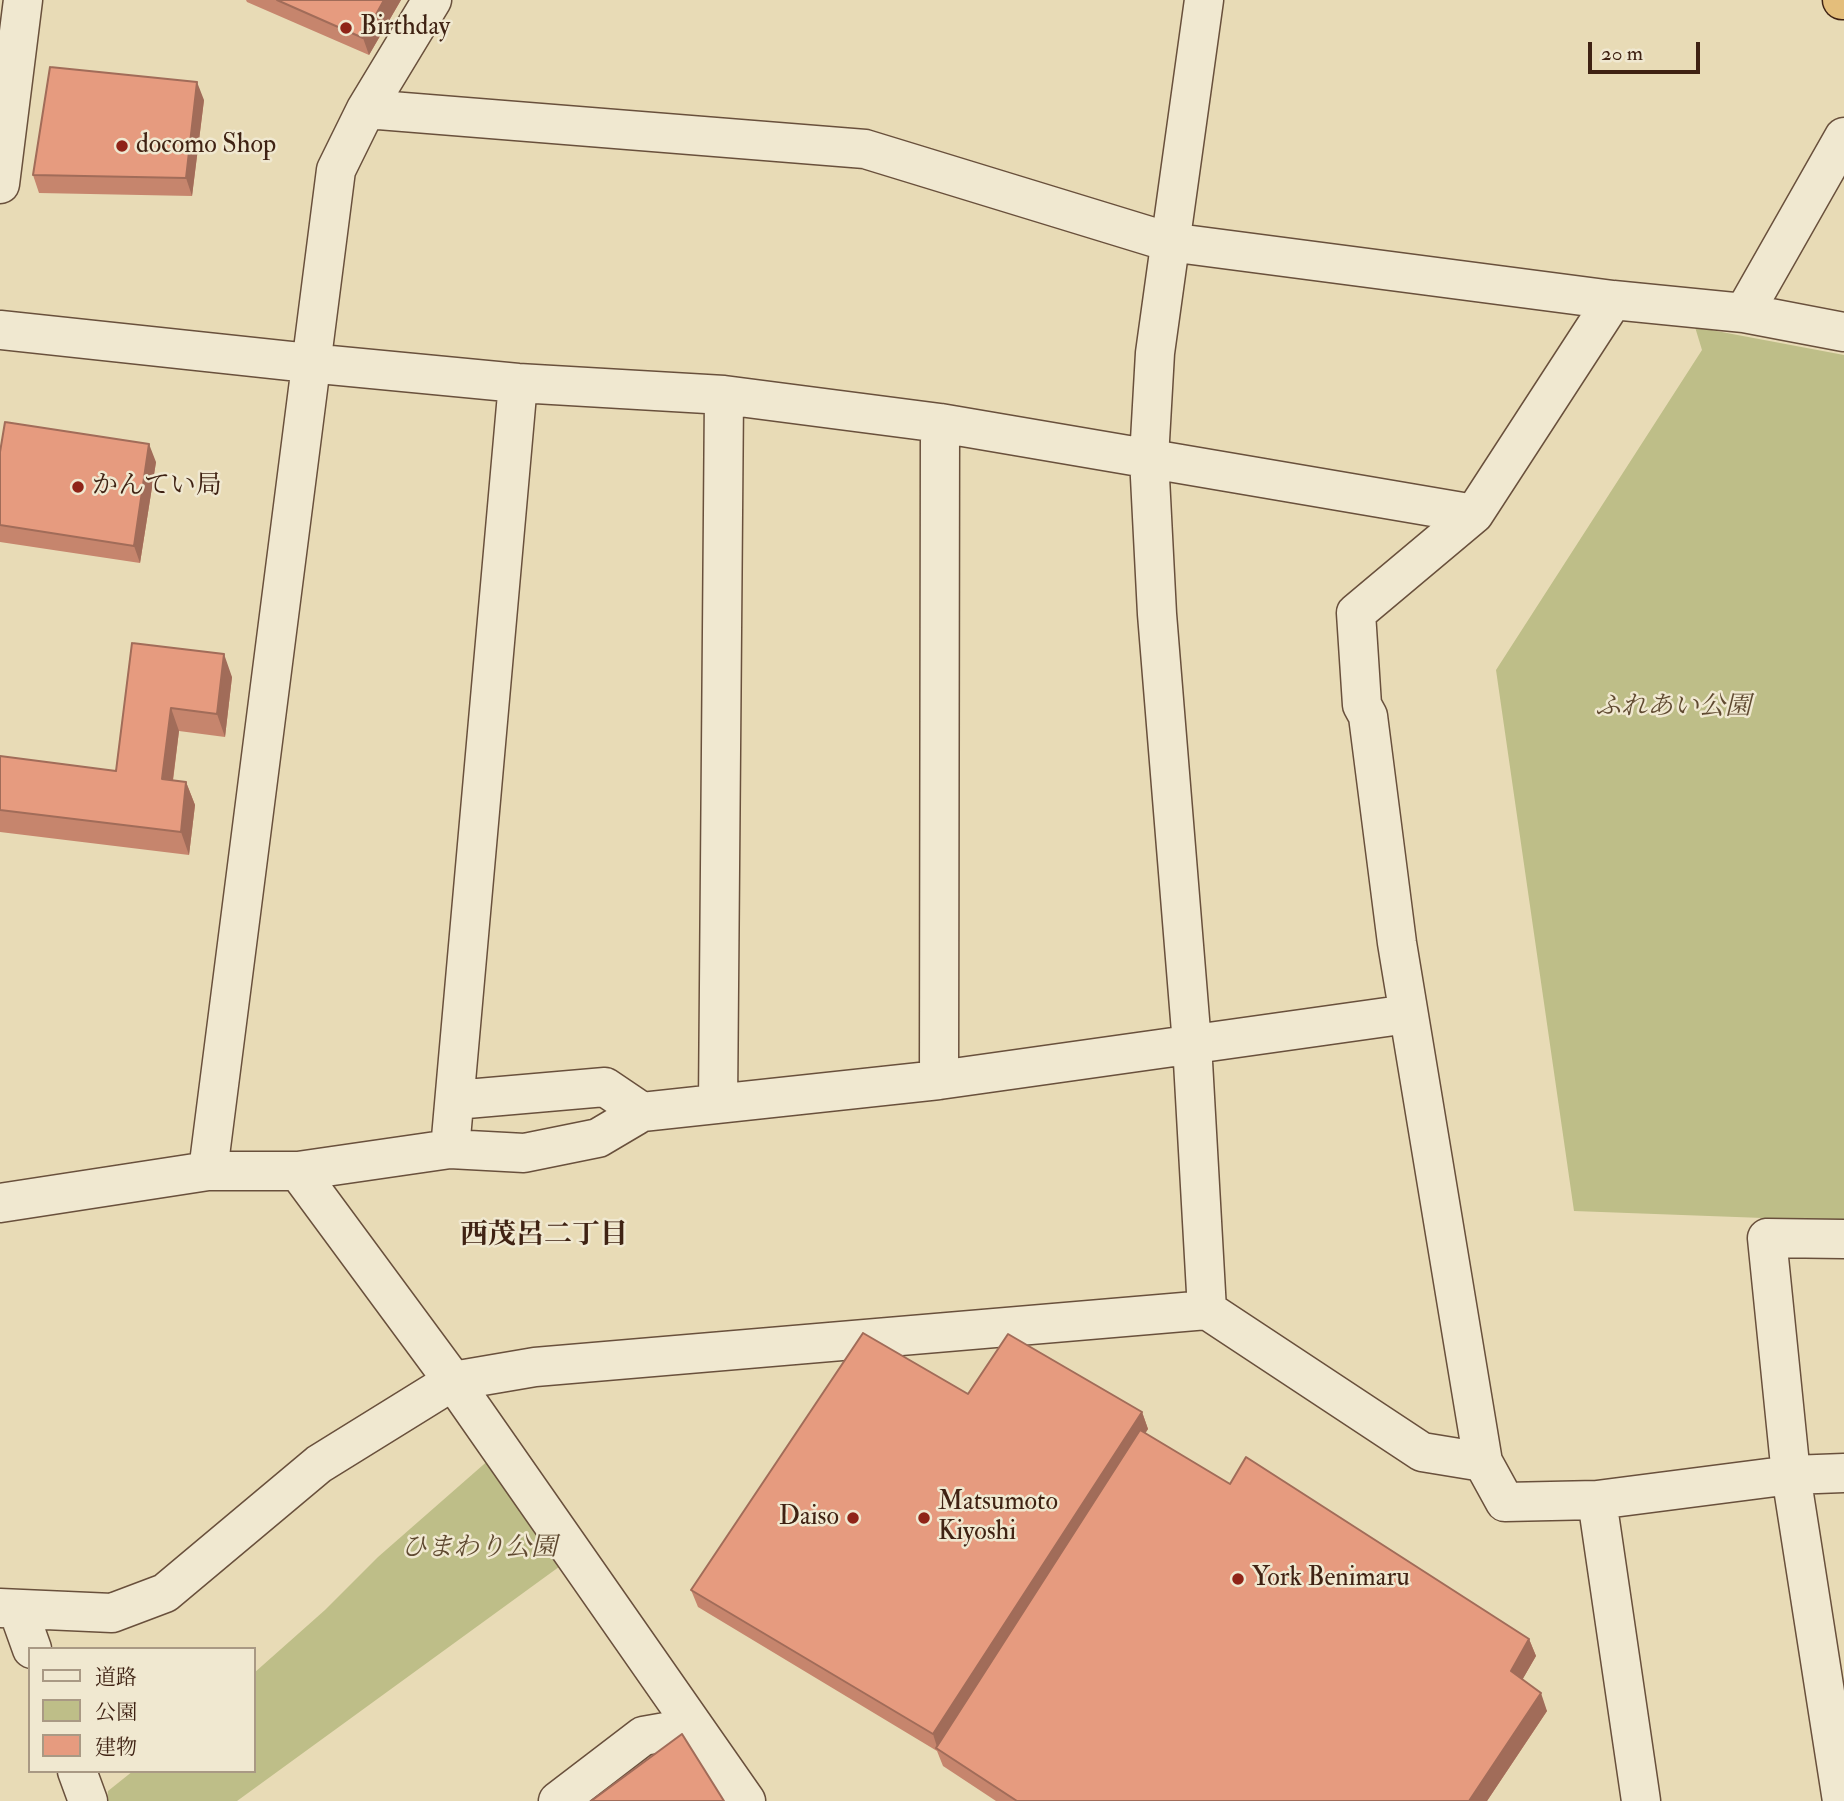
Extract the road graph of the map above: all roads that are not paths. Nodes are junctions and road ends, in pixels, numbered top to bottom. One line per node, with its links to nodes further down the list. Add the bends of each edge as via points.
1 (23, 0): 6 (street)
2 (432, 0): 4 (street)
3 (1204, 0): 7 (street)
4 (366, 109): 7 (street, via 865,149); 12 (street, via 336,170)
5 (1844, 137): 9 (street)
6 (0, 184)
7 (1169, 242): 8 (street); 16 (street, via 1155,353)
8 (1613, 300): 9 (street); 17 (street)
9 (1744, 313): 11 (street)
10 (0, 330): 12 (street)
11 (1844, 332)
12 (309, 363): 13 (street); 25 (street)
13 (518, 383): 14 (street); 21 (street)
14 (724, 395): 15 (street); 22 (street)
15 (940, 423): 16 (street); 20 (street)
16 (1149, 458): 17 (street); 19 (street)
17 (1474, 514): 18 (street, via 1356,613 1362,705 1370,728)
18 (1408, 1014): 19 (street); 31 (street)
19 (1192, 1044): 20 (street); 29 (street)
20 (939, 1080): 22 (street)
21 (455, 1100): 23 (street, via 605,1087); 24 (street)
22 (718, 1104): 23 (street)
23 (642, 1112): 24 (street, via 598,1138 524,1153)
24 (450, 1149): 26 (street)
25 (208, 1171): 26 (street); 27 (street)
26 (298, 1171): 30 (street)
27 (0, 1203)
28 (1844, 1239): 33 (street, via 1767,1238)
29 (1207, 1310): 30 (street, via 535,1367); 31 (street, via 1422,1452)
30 (453, 1381): 35 (street, via 319,1464 165,1593 111,1613); 38 (street)
31 (1483, 1462): 34 (street, via 1505,1502)
32 (1844, 1473): 33 (street)
33 (1791, 1475): 34 (street); 37 (street)
34 (1597, 1500): 43 (street)
35 (9, 1609): 36 (street)
36 (31, 1647)
37 (1837, 1716): 44 (street)
38 (694, 1727): 41 (street, via 643,1736); 42 (street)
39 (78, 1773): 40 (street)
40 (88, 1801)
41 (558, 1801)
42 (746, 1801)
43 (1641, 1801)
44 (1842, 1801)

